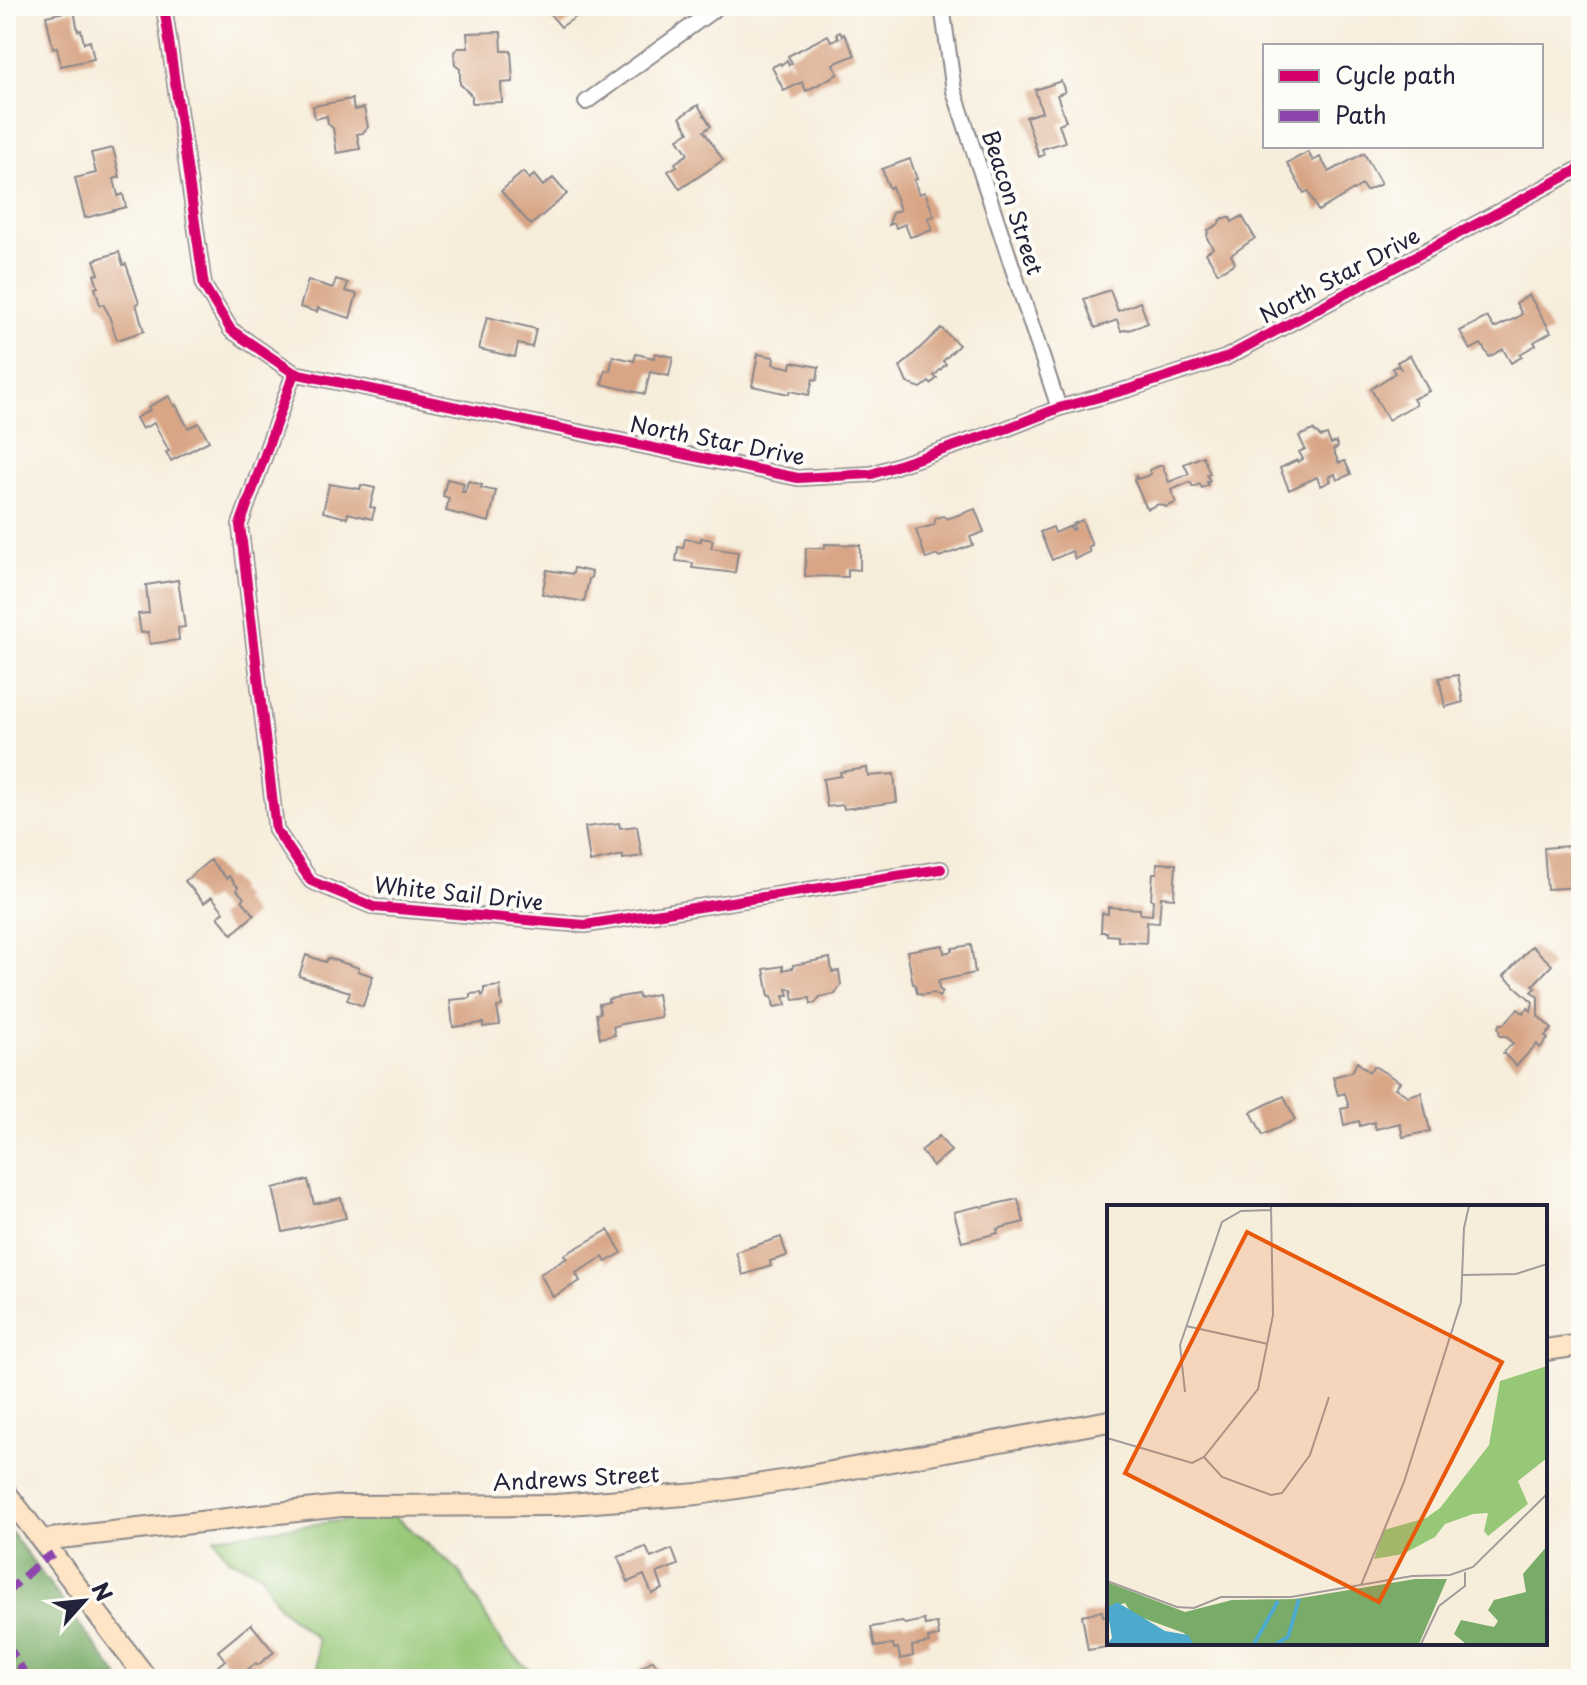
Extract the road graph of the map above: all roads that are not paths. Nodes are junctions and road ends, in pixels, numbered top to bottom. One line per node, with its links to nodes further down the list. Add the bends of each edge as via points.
1 (164, 6): 6 (street, North Star Drive, via 204,286 231,330)
2 (719, 6): 4 (street)
3 (942, 6): 7 (street, Beacon Street, via 954,91)
4 (586, 102)
5 (1581, 168): 7 (street, North Star Drive, via 1225,358)
6 (294, 373): 7 (street, North Star Drive, via 798,478 872,474); 8 (street, White Sail Drive, via 240,525 276,830 311,881 374,907 585,925)
7 (1059, 408)
8 (941, 869)
9 (1581, 1345): 10 (street)
10 (1547, 1350)
11 (1107, 1421): 13 (street, Andrews Street, via 698,1494 556,1505 341,1506)
12 (6, 1493): 13 (street)
13 (42, 1540): 14 (street)
14 (147, 1679)

